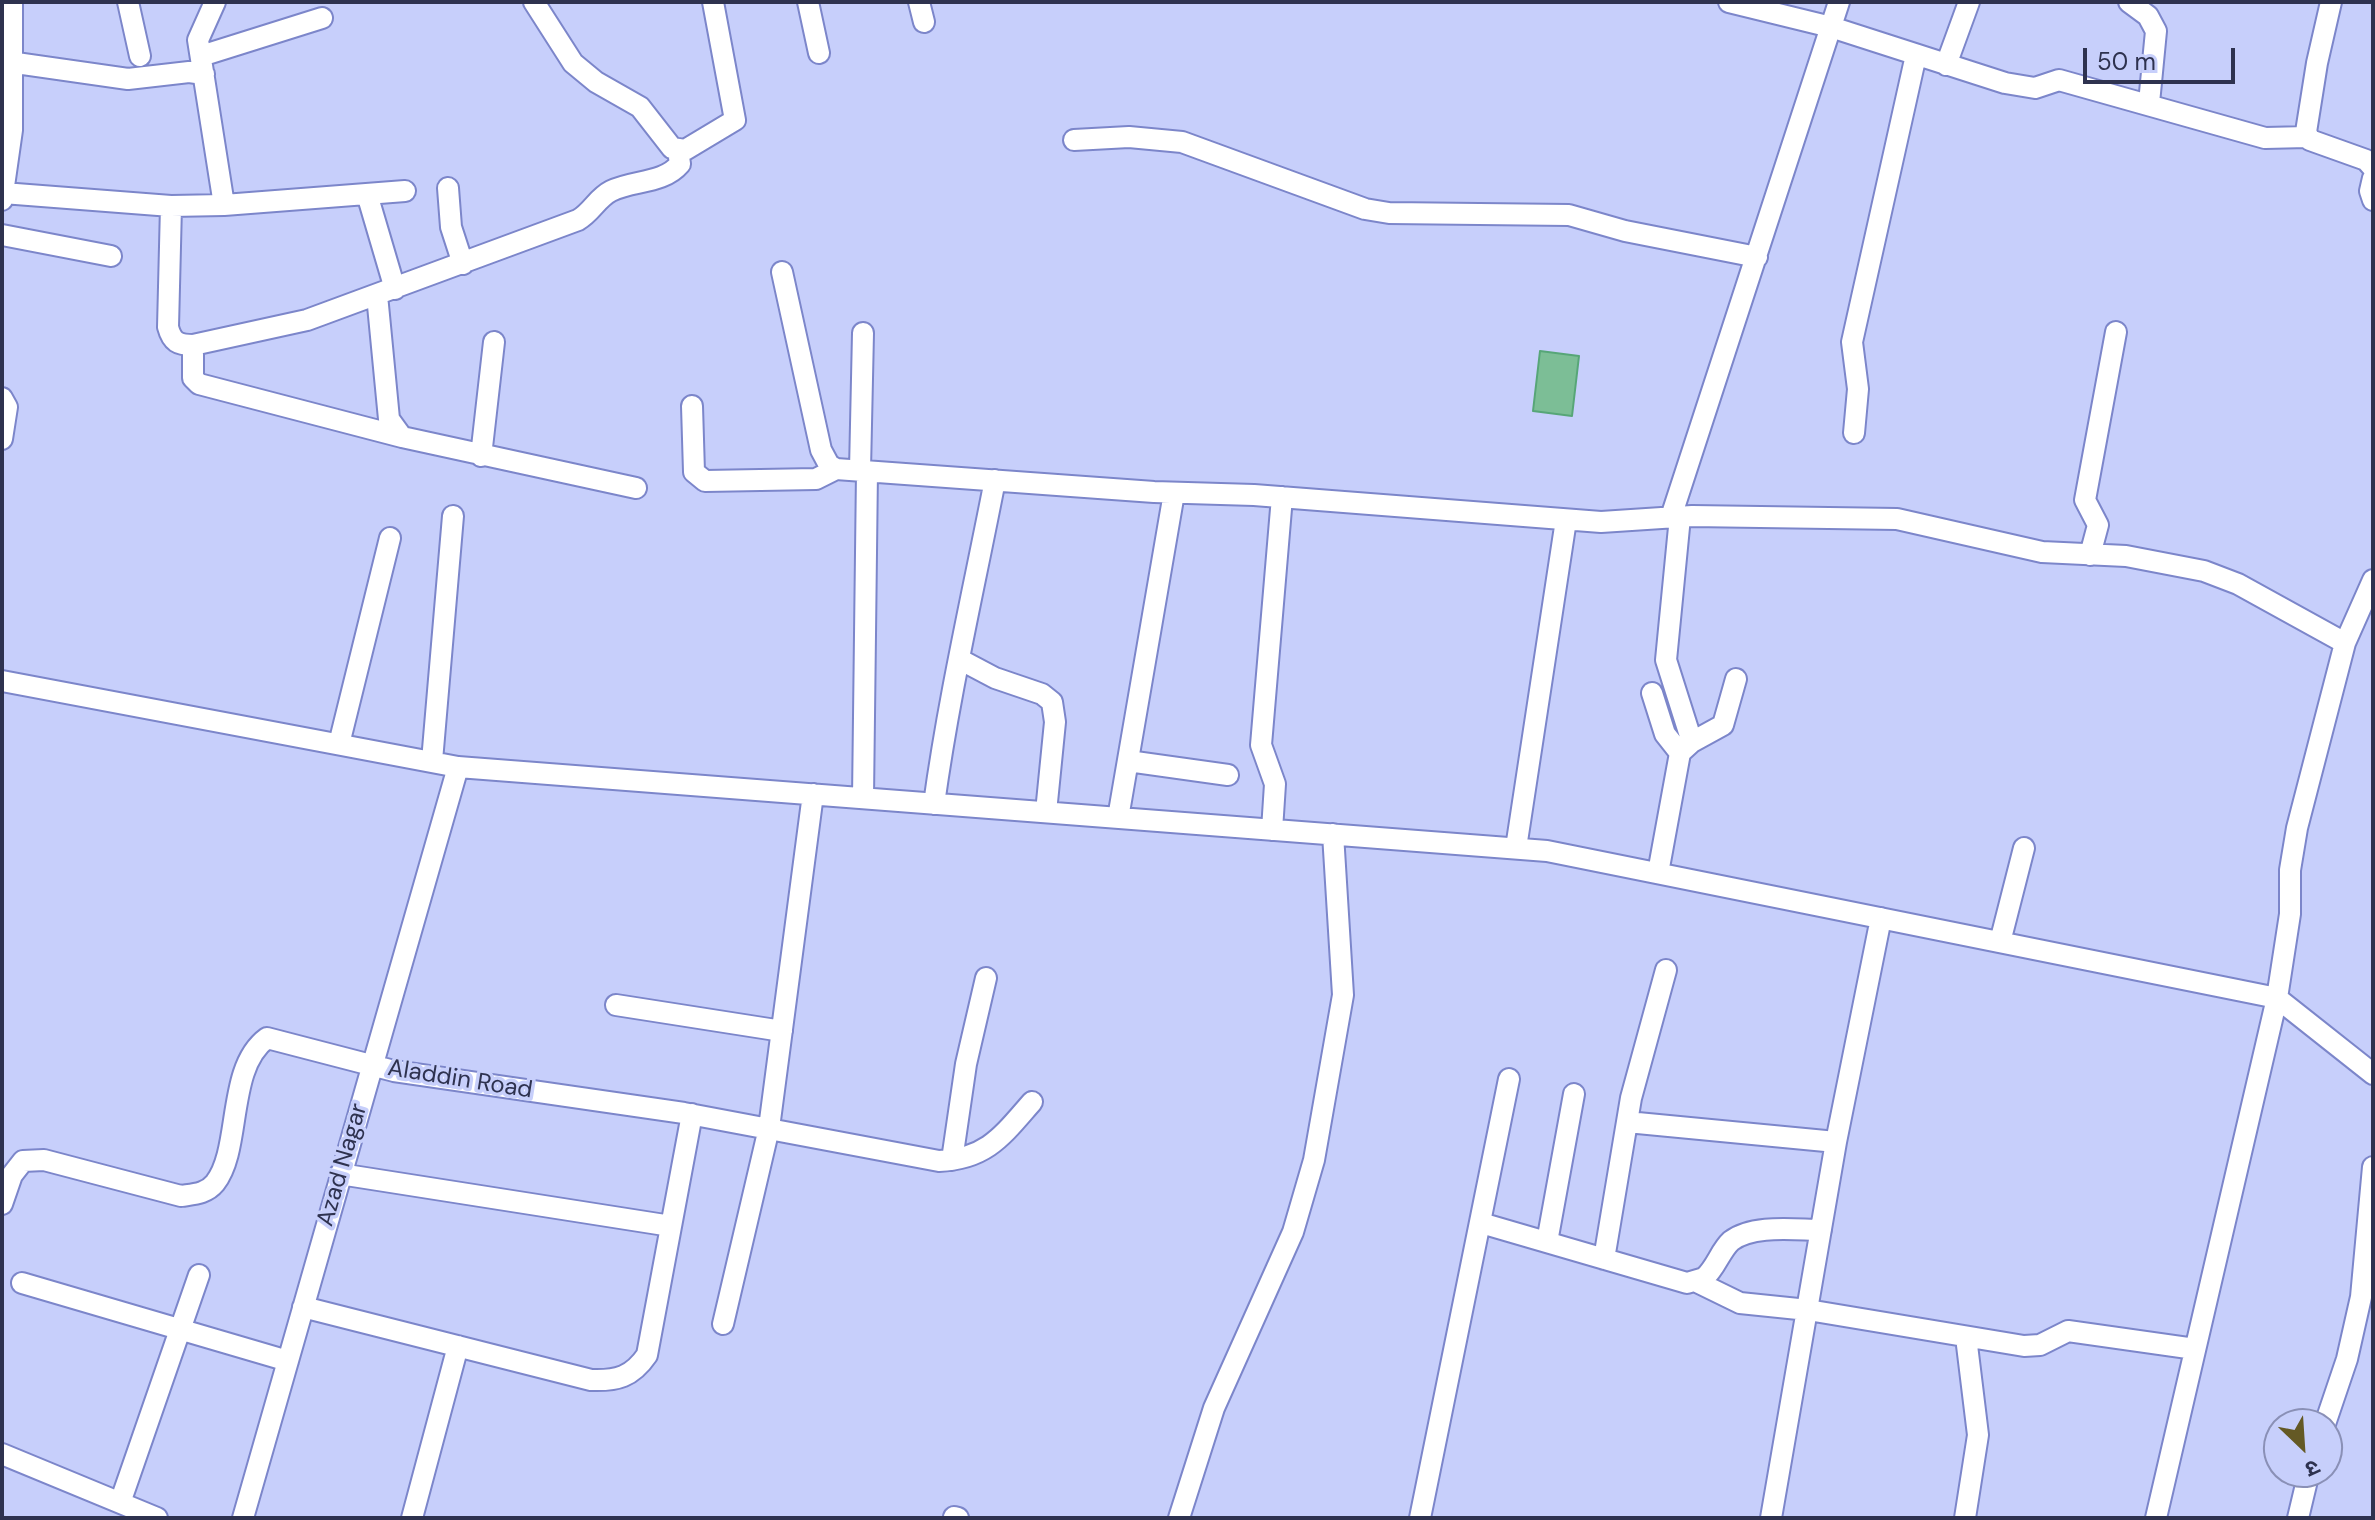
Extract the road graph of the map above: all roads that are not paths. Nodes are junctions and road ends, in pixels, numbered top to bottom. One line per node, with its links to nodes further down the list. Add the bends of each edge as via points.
1 (12, 2): 17 (street)
2 (128, 2): 16 (street)
3 (215, 2): 18 (street, via 201,26)
4 (534, 2): 23 (street, via 573,63 640,107)
5 (713, 2): 23 (street, via 735,120)
6 (808, 2): 14 (street)
7 (1729, 2): 13 (street)
8 (1839, 2): 13 (street)
9 (1969, 2): 19 (street)
10 (2129, 2): 20 (street, via 2148,16 2156,31)
11 (2331, 2): 21 (street)
12 (322, 18): 18 (street)
13 (1831, 27): 15 (street); 35 (street)
14 (819, 53)
15 (1916, 55): 19 (street); 45 (street, via 1852,342 1858,389)
16 (140, 56)
17 (8, 62): 18 (street, via 128,79 189,72); 29 (street, via 12,130)
18 (202, 65): 31 (street)
19 (1946, 65): 20 (street, via 2005,83 2035,88 2059,80)
20 (2149, 103): 21 (street, via 2265,138)
21 (2307, 137): 24 (street, via 2366,160)
22 (1074, 140): 35 (street, via 1129,137 1182,142 1365,209 1569,215)
23 (678, 150): 36 (street, via 680,164 672,172 617,189 578,220)
24 (2373, 168)
25 (2373, 178): 30 (street)
26 (448, 188): 36 (street, via 451,227)
27 (405, 191): 28 (street)
28 (367, 194): 31 (street); 38 (street)
29 (3, 197): 32 (street)
30 (2373, 200)
31 (224, 205): 32 (street)
32 (171, 206): 42 (street, via 168,327 180,345)
33 (2, 235): 34 (street)
34 (111, 256)
35 (1757, 257): 56 (street)
36 (463, 264): 38 (street)
37 (782, 272): 49 (street, via 821,450)
38 (386, 292): 42 (street, via 307,320); 46 (street, via 389,419)
39 (2116, 332): 59 (street, via 2085,500 2098,525)
40 (863, 333): 50 (street)
41 (494, 342): 48 (street)
42 (193, 345): 46 (street, via 193,378 199,384)
43 (2, 398): 47 (street, via 7,407)
44 (692, 406): 49 (street, via 694,472 705,481 806,480)
45 (1854, 433)
46 (402, 437): 48 (street)
47 (2, 439)
48 (481, 456): 52 (street)
49 (836, 469): 50 (street)
50 (864, 470): 51 (street); 73 (street)
51 (995, 480): 53 (street); 62 (street)
52 (636, 488)
53 (1174, 493): 54 (street); 69 (street)
54 (1282, 497): 57 (street); 77 (street, via 1261,745 1275,784)
55 (453, 516): 68 (street)
56 (1676, 517): 57 (street); 59 (street, via 1897,519 2042,552); 67 (street, via 1666,660)
57 (1566, 520): 79 (street)
58 (390, 538): 66 (street)
59 (2090, 555): 61 (street, via 2204,571)
60 (2373, 580): 61 (street)
61 (2345, 643): 86 (street, via 2297,828)
62 (959, 659): 74 (street, via 947,705); 75 (street, via 1052,702 1055,722)
63 (1736, 679): 67 (street, via 1723,725)
64 (2, 681): 66 (street)
65 (1652, 693): 67 (street, via 1662,727)
66 (339, 744): 68 (street)
67 (1686, 748): 81 (street)
68 (432, 761): 70 (street)
69 (1128, 761): 71 (street); 76 (street)
70 (458, 767): 72 (street); 89 (street, Azad Nagar)
71 (1228, 775)
72 (813, 794): 73 (street); 88 (street)
73 (863, 798): 74 (street)
74 (934, 804): 75 (street)
75 (1046, 812): 76 (street)
76 (1118, 818): 77 (street)
77 (1272, 830): 78 (street)
78 (1333, 834): 79 (street); 125 (street, via 1343,995 1314,1160 1293,1232 1214,1408)
79 (1516, 848): 81 (street)
80 (2024, 848): 83 (street)
81 (1658, 873): 82 (street)
82 (1881, 918): 83 (street); 97 (street)
83 (2000, 942): 86 (street)
84 (1666, 970): 95 (street)
85 (986, 978): 98 (street)
86 (2277, 998): 90 (street); 116 (street)
87 (616, 1005): 88 (street)
88 (782, 1031): 96 (street)
89 (371, 1065): 94 (street, Aladdin Road); 100 (street, Azad Nagar); 101 (street, Aladdin Road, via 267,1038 247,1063 222,1166 202,1193 181,1196 44,1160 23,1161)
90 (2373, 1074)
91 (1509, 1079): 102 (street)
92 (1574, 1094): 105 (street)
93 (1032, 1102): 98 (street, Aladdin Road, via 995,1144)
94 (692, 1114): 96 (street, Aladdin Road); 103 (street)
95 (1627, 1122): 97 (street); 106 (street)
96 (769, 1128): 98 (street, Aladdin Road); 112 (street)
97 (1836, 1142): 104 (street)
98 (952, 1160)
99 (2373, 1167): 118 (street, via 2361,1297)
100 (340, 1174): 103 (street); 110 (street, Azad Nagar)
101 (2, 1204)
102 (1481, 1223): 105 (street); 126 (street)
103 (671, 1226): 115 (street, via 647,1355 625,1377 591,1380)
104 (1821, 1230): 108 (street, via 1742,1236); 111 (street)
105 (1547, 1242): 106 (street)
106 (1604, 1259): 108 (street)
107 (199, 1275): 113 (street)
108 (1697, 1282): 111 (street, via 1740,1303)
109 (22, 1283): 113 (street)
110 (303, 1307): 115 (street); 117 (street, Azad Nagar)
111 (1808, 1310): 114 (street); 127 (street)
112 (723, 1324)
113 (181, 1330): 117 (street); 121 (street)
114 (1966, 1337): 116 (street, via 2033,1346 2068,1331); 128 (street, via 1978,1435)
115 (458, 1346): 124 (street)
116 (2195, 1349): 129 (street)
117 (288, 1361): 123 (street, Azad Nagar)
118 (2330, 1408)
119 (2, 1454): 121 (street)
120 (2305, 1488): 130 (street)
121 (121, 1500): 122 (street)
122 (157, 1518)
123 (243, 1518)
124 (412, 1518)
125 (1179, 1518)
126 (1420, 1518)
127 (1771, 1518)
128 (1965, 1518)
129 (2156, 1518)
130 (2298, 1518)

